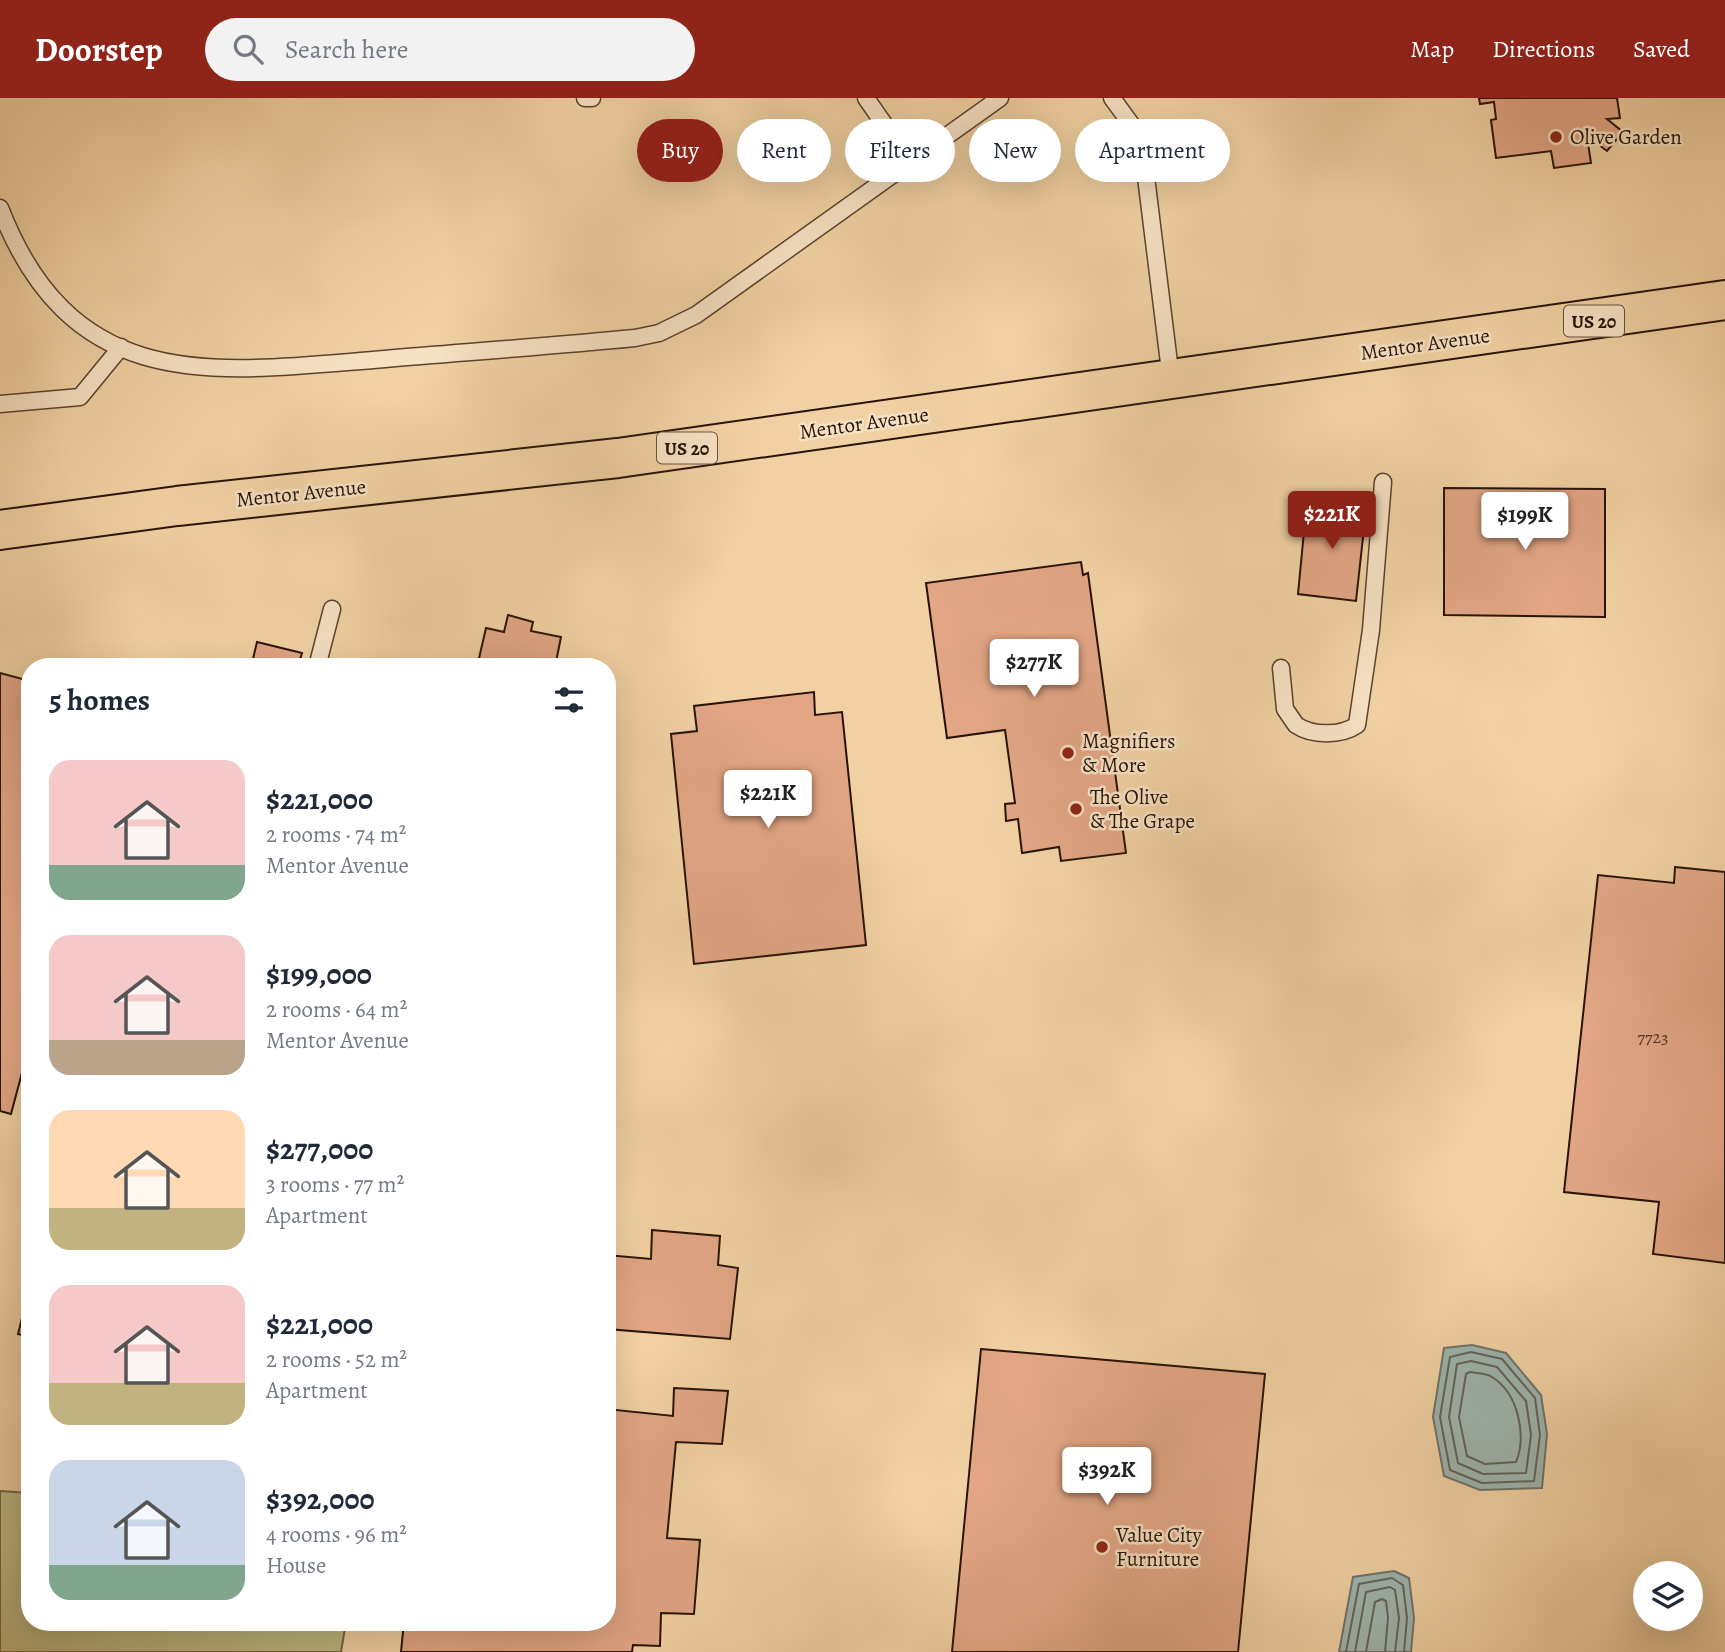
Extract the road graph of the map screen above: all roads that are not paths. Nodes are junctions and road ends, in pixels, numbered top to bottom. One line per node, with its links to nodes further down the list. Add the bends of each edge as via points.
1 (585, 98): 2 (lane)
2 (592, 98)
3 (866, 98): 6 (lane)
4 (1000, 98): 7 (lane)
5 (1112, 98): 12 (lane, via 1130,124 1145,169)
6 (881, 119)
7 (955, 131)
8 (884, 182): 11 (lane, via 696,315 648,336 230,370 180,366)
9 (2, 215): 11 (lane, via 42,287 75,318)
10 (1725, 300): 12 (main road, Mentor Avenue / US 20)
11 (121, 347): 13 (lane, via 80,397)
12 (1171, 381): 15 (main road, Mentor Avenue / US 20, via 618,458)
13 (0, 404)
14 (1383, 482): 18 (lane, via 1371,630 1357,725 1326,733 1296,725 1285,709)
15 (0, 530)
16 (332, 609): 17 (lane)
17 (319, 658)
18 (1281, 668)

